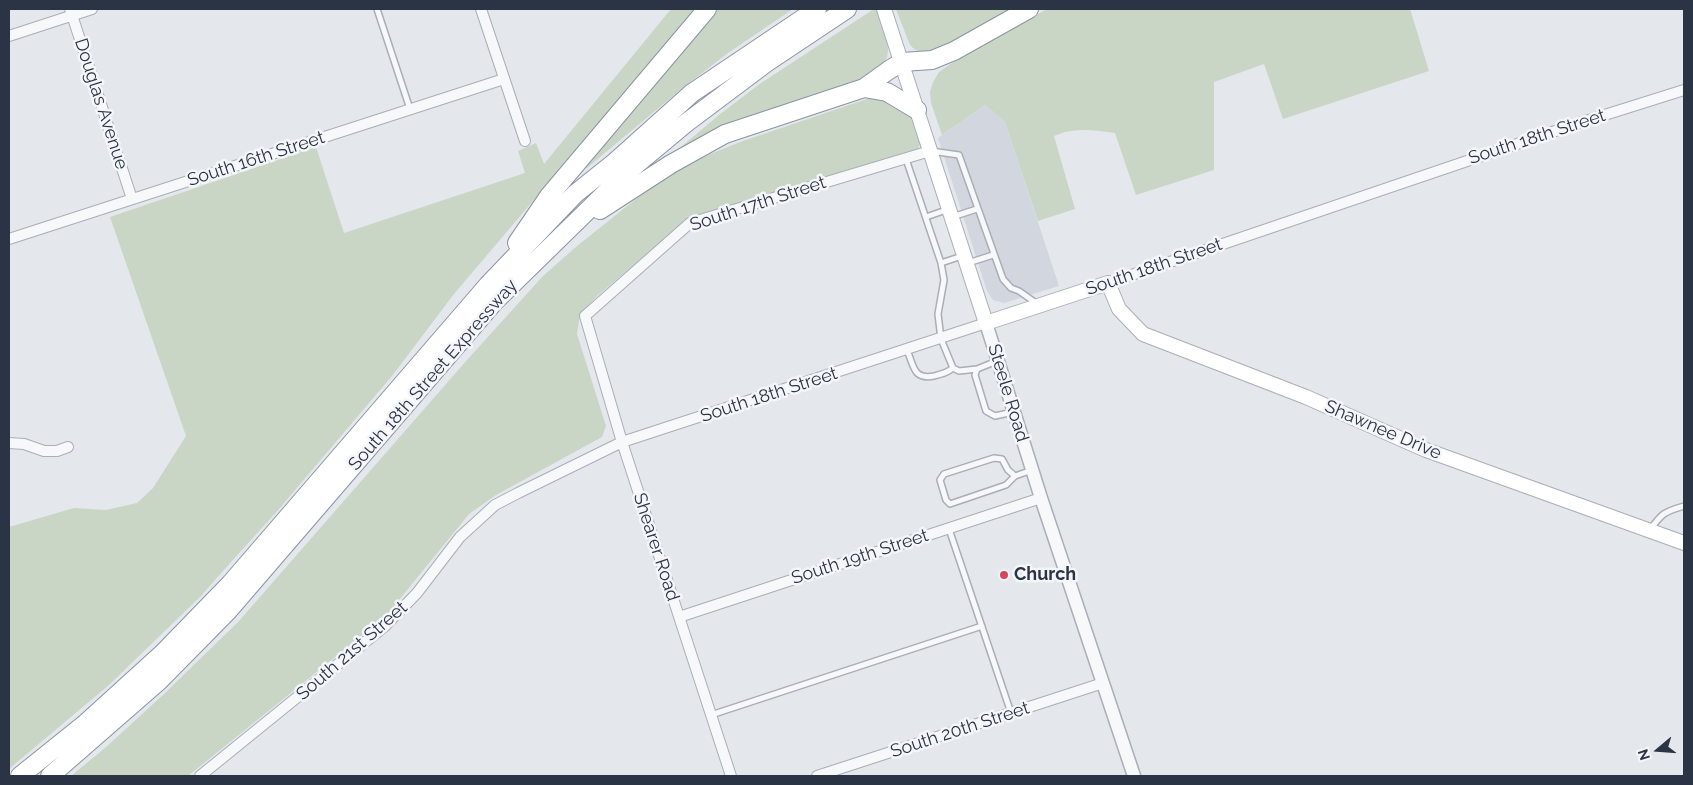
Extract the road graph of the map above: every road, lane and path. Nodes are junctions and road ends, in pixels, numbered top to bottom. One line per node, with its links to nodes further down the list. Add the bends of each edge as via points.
1 (92, 9): 9 (street)
2 (377, 9): 15 (lane)
3 (481, 9): 12 (street)
4 (707, 9): 30 (highway, via 549,196)
5 (817, 9): 30 (highway, South 18th Street Expressway, via 692,93 575,194)
6 (847, 9): 24 (highway, South 18th Street Expressway, via 766,63 686,123 626,173)
7 (884, 9): 11 (main road, Steele Road)
8 (1029, 9): 11 (highway, via 954,51 932,60)
9 (71, 12): 10 (street); 20 (street, Douglas Avenue)
10 (9, 36)
11 (902, 62): 13 (highway); 16 (main road, Steele Road)
12 (504, 79): 15 (street, South 16th Street); 17 (street)
13 (864, 88): 16 (highway, via 887,92); 24 (highway, via 725,134 643,181)
14 (1684, 90): 29 (street, South 18th Street)
15 (410, 110): 20 (street, South 16th Street)
16 (917, 110): 18 (main road, Steele Road)
17 (525, 141)
18 (930, 151): 19 (street, South 17th Street); 21 (lane, via 959,155); 22 (main road, Steele Road)
19 (906, 159): 23 (lane); 32 (street, South 17th Street, via 690,222)
20 (132, 199): 25 (street, South 16th Street)
21 (977, 209): 22 (lane); 26 (lane)
22 (951, 213): 23 (lane); 27 (main road, Steele Road)
23 (926, 217): 28 (lane)
24 (564, 234): 56 (highway, South 18th Street Expressway, via 495,300 228,611 159,681)
25 (9, 239)
26 (993, 255): 27 (lane); 31 (lane, via 1003,279 1011,288)
27 (966, 259): 28 (lane); 33 (main road, Steele Road)
28 (941, 263): 34 (lane, via 944,280 938,314)
29 (1108, 283): 31 (main road, South 18th Street); 48 (main road, Shawnee Drive, via 1119,310 1143,334 1306,397 1426,450)
30 (488, 285): 55 (highway, South 18th Street Expressway, via 231,583 162,654 86,723)
31 (1039, 306): 33 (main road, South 18th Street)
32 (585, 316): 40 (street, Shearer Road)
33 (986, 323): 34 (street, South 18th Street); 36 (street, Steele Road)
34 (941, 339): 35 (street, South 18th Street); 37 (lane)
35 (907, 350): 37 (lane, via 917,374 924,378 945,374); 40 (street, South 18th Street)
36 (998, 362): 38 (lane); 39 (street, Steele Road)
37 (953, 368): 38 (lane, via 959,372)
38 (977, 369): 39 (lane, via 975,375 986,411 994,416)
39 (1014, 412): 43 (street, Steele Road)
40 (622, 442): 50 (street, Shearer Road); 57 (street, South 21st Street, via 495,505 460,537 417,594 385,626)
41 (9, 443): 42 (street, via 44,451)
42 (68, 447)
43 (1032, 470): 44 (lane); 45 (street, Steele Road)
44 (1015, 476): 44 (lane, via 1002,459 994,458 944,474 940,480 950,504 1006,485)
45 (1041, 498): 47 (street, South 19th Street); 52 (street, Steele Road)
46 (1684, 506): 48 (lane, via 1666,511)
47 (949, 528): 50 (street, South 19th Street); 51 (lane)
48 (1649, 530): 49 (main road, Shawnee Drive)
49 (1684, 543)
50 (679, 616): 54 (street, Shearer Road)
51 (982, 626): 53 (lane); 54 (lane)
52 (1103, 683): 53 (street, South 20th Street); 60 (street, Steele Road)
53 (1011, 713): 59 (street, South 20th Street)
54 (711, 715): 58 (street, Shearer Road)
55 (20, 776)
56 (50, 776)
57 (200, 776)
58 (731, 776)
59 (817, 776)
60 (1134, 776)

